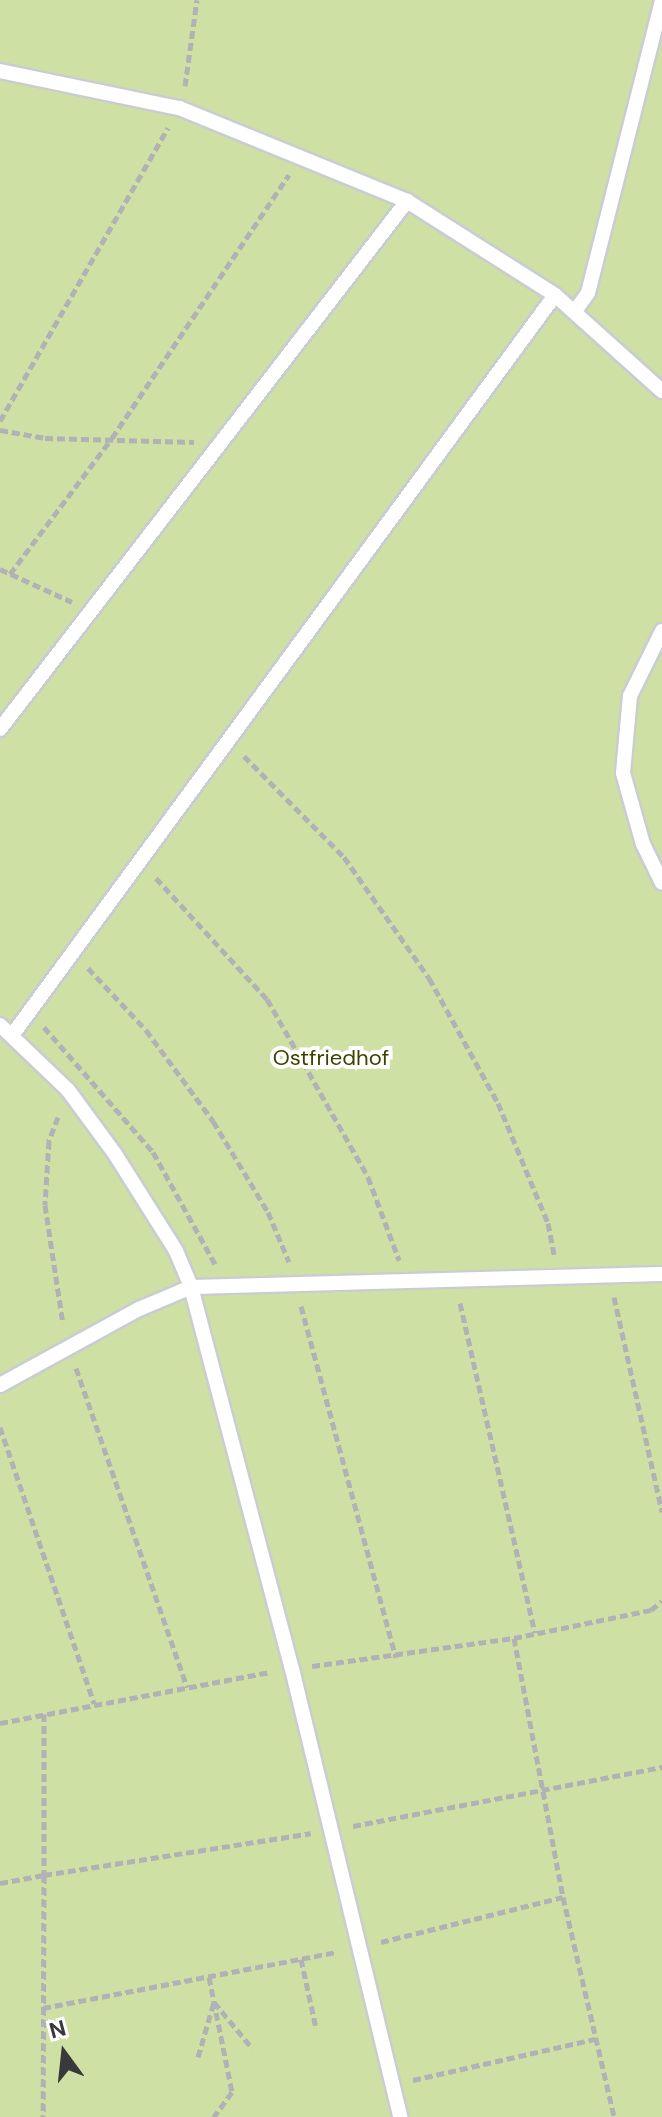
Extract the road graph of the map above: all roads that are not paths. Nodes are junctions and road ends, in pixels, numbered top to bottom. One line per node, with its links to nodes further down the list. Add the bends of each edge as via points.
1 (662, 0): 5 (lane, via 588,293)
2 (0, 71): 3 (lane, via 179,108)
3 (407, 201): 4 (lane); 8 (lane)
4 (555, 295): 5 (lane); 11 (lane)
5 (575, 311): 6 (lane)
6 (662, 391)
7 (662, 631): 9 (lane, via 643,662 623,732 623,773 630,802)
8 (0, 729)
9 (662, 883)
10 (0, 1025): 11 (lane)
11 (13, 1034): 13 (lane, via 68,1090 144,1196)
12 (662, 1274): 13 (lane)
13 (191, 1287): 14 (lane, via 68,1345); 15 (lane, via 292,1669)
14 (0, 1385)
15 (400, 2117)

